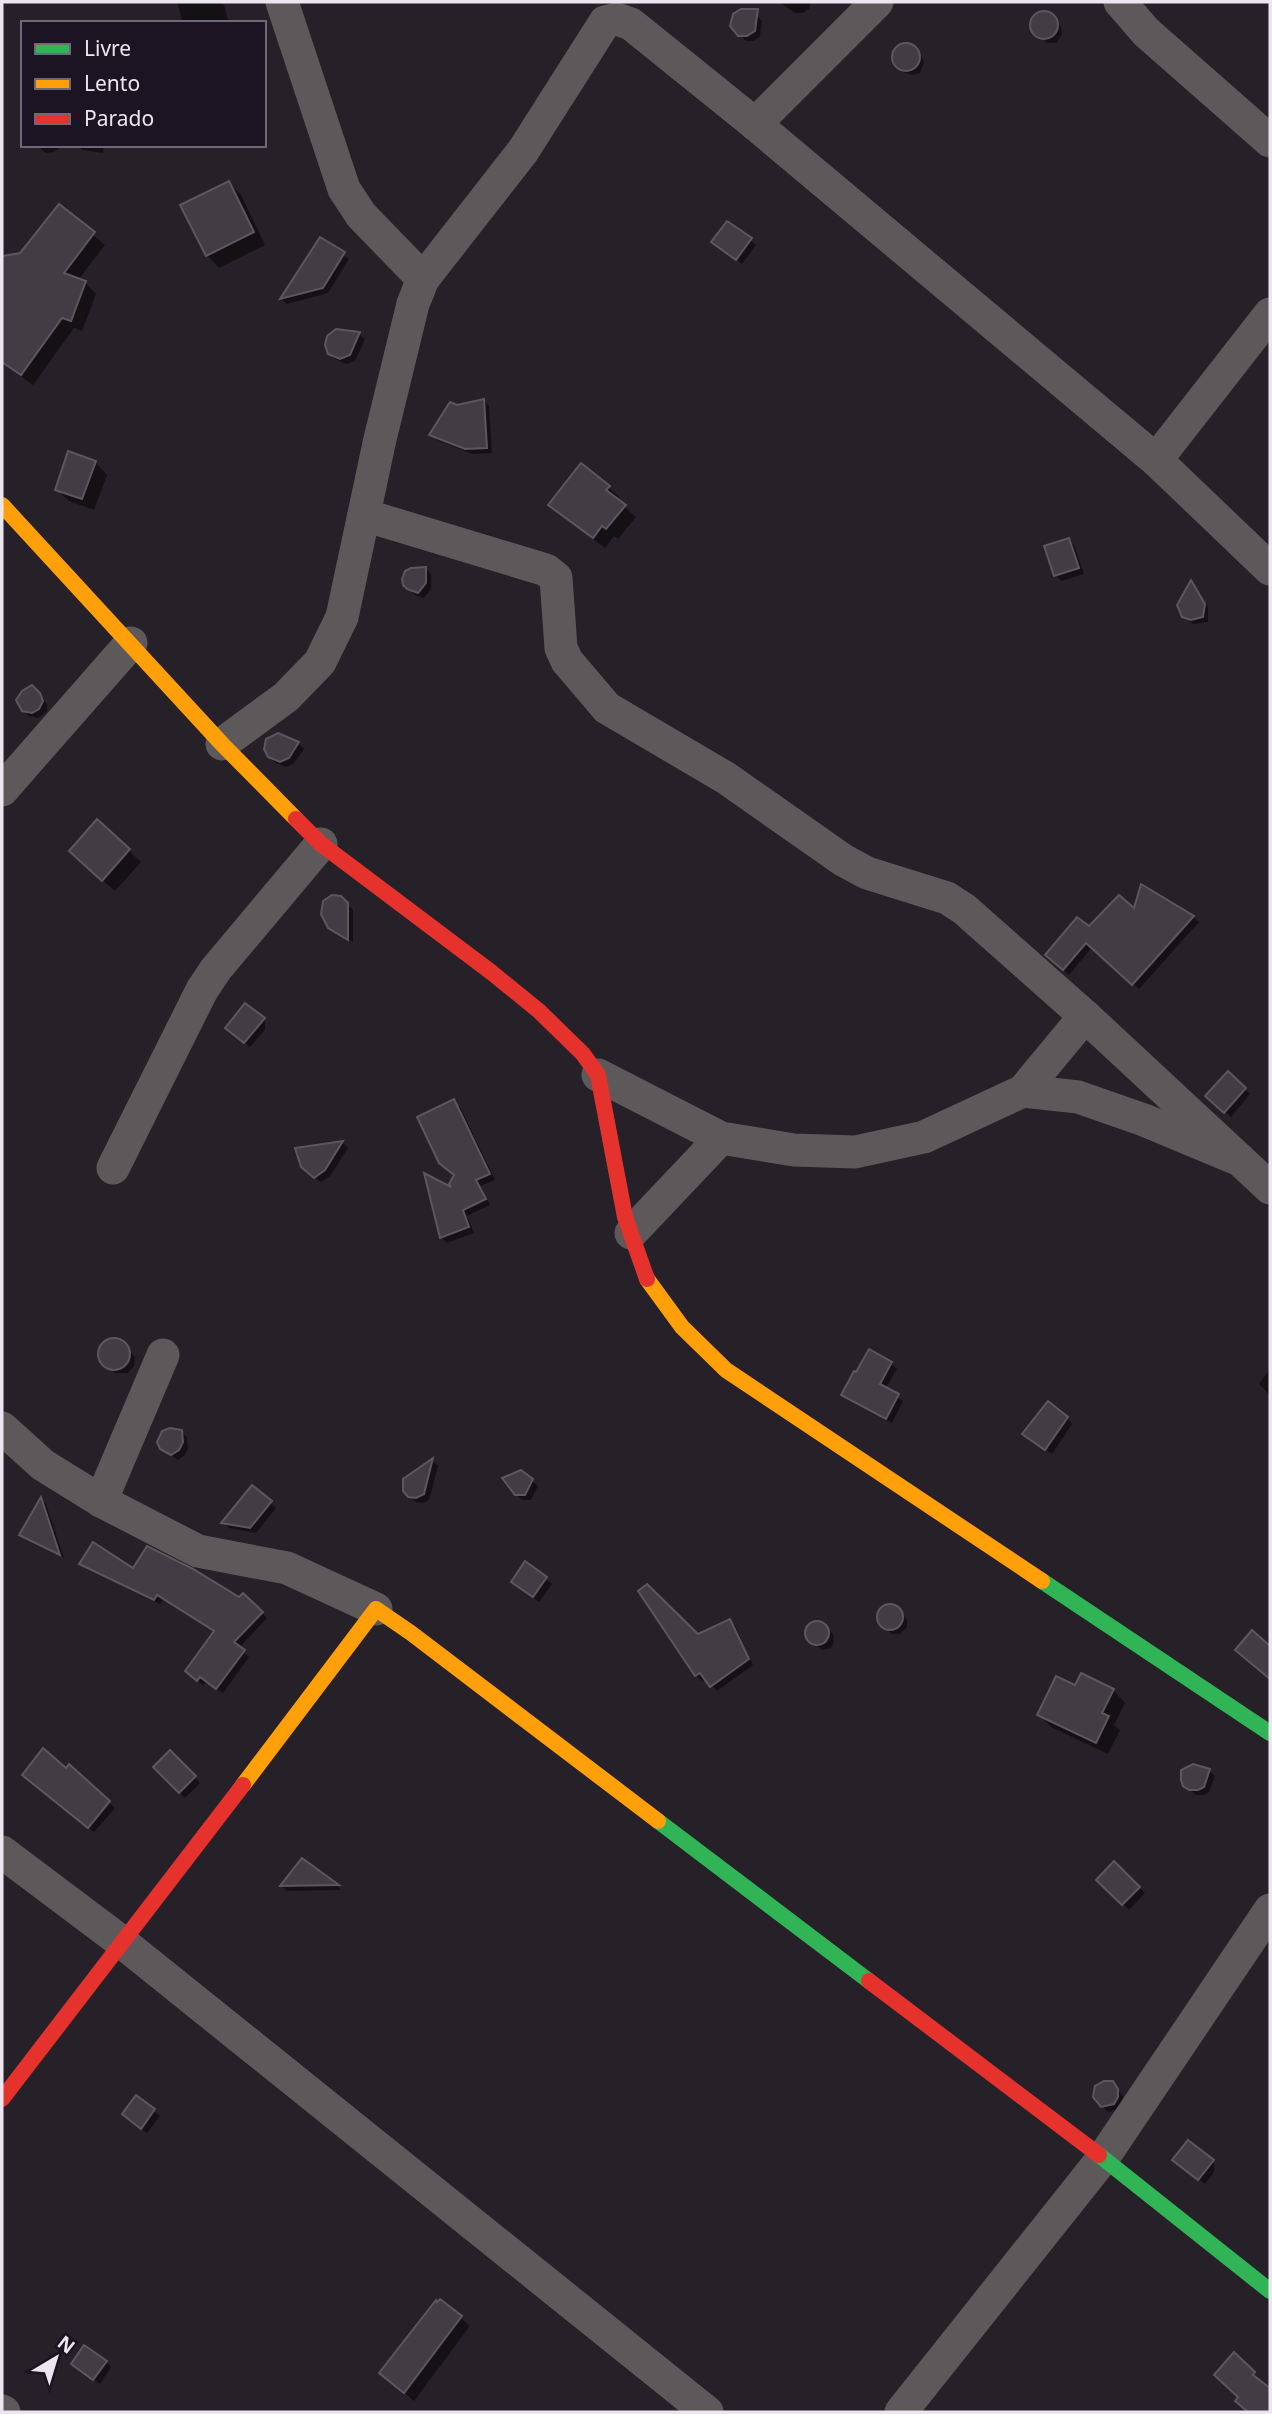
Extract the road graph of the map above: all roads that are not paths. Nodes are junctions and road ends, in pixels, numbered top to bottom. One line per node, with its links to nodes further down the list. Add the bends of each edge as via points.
1 (282, 2): 6 (street, via 344,189 361,215)
2 (877, 2): 4 (street)
3 (1120, 2): 5 (street, via 1146,32)
4 (755, 124): 6 (street, via 631,24 617,19 605,22 523,151); 8 (street)
5 (1270, 141)
6 (423, 279): 10 (street, via 413,304)
7 (1270, 314): 8 (street)
8 (1156, 460): 11 (street)
9 (2, 505): 12 (street)
10 (364, 514): 13 (street, via 342,617 320,662 286,697); 16 (street, via 546,570 556,578 561,648 607,708 726,778 843,860 867,873 947,898)
11 (1270, 569)
12 (131, 643): 13 (street); 14 (street)
13 (222, 744): 15 (street)
14 (2, 790)
15 (321, 844): 17 (street, via 540,1011); 21 (street, via 202,990)
16 (1085, 1016): 18 (street); 20 (street)
17 (598, 1075): 19 (street); 23 (street)
18 (1023, 1091): 19 (street, via 924,1137 855,1152 794,1150); 20 (street, via 1078,1097)
19 (721, 1138): 23 (street)
20 (1240, 1160): 22 (street)
21 (113, 1168)
22 (1270, 1188)
23 (631, 1233): 28 (street, via 648,1280 682,1327 726,1370)
24 (163, 1355): 26 (street)
25 (2, 1428): 26 (street, via 43,1465)
26 (101, 1501): 27 (street, via 198,1551 287,1568)
27 (376, 1609): 31 (street); 33 (street)
28 (1270, 1733)
29 (2, 1852): 31 (street)
30 (1270, 1910): 33 (street)
31 (123, 1943): 32 (street); 35 (street)
32 (2, 2099)
33 (1103, 2158): 34 (street); 36 (street)
34 (1270, 2291)
35 (708, 2412)
36 (901, 2412)

